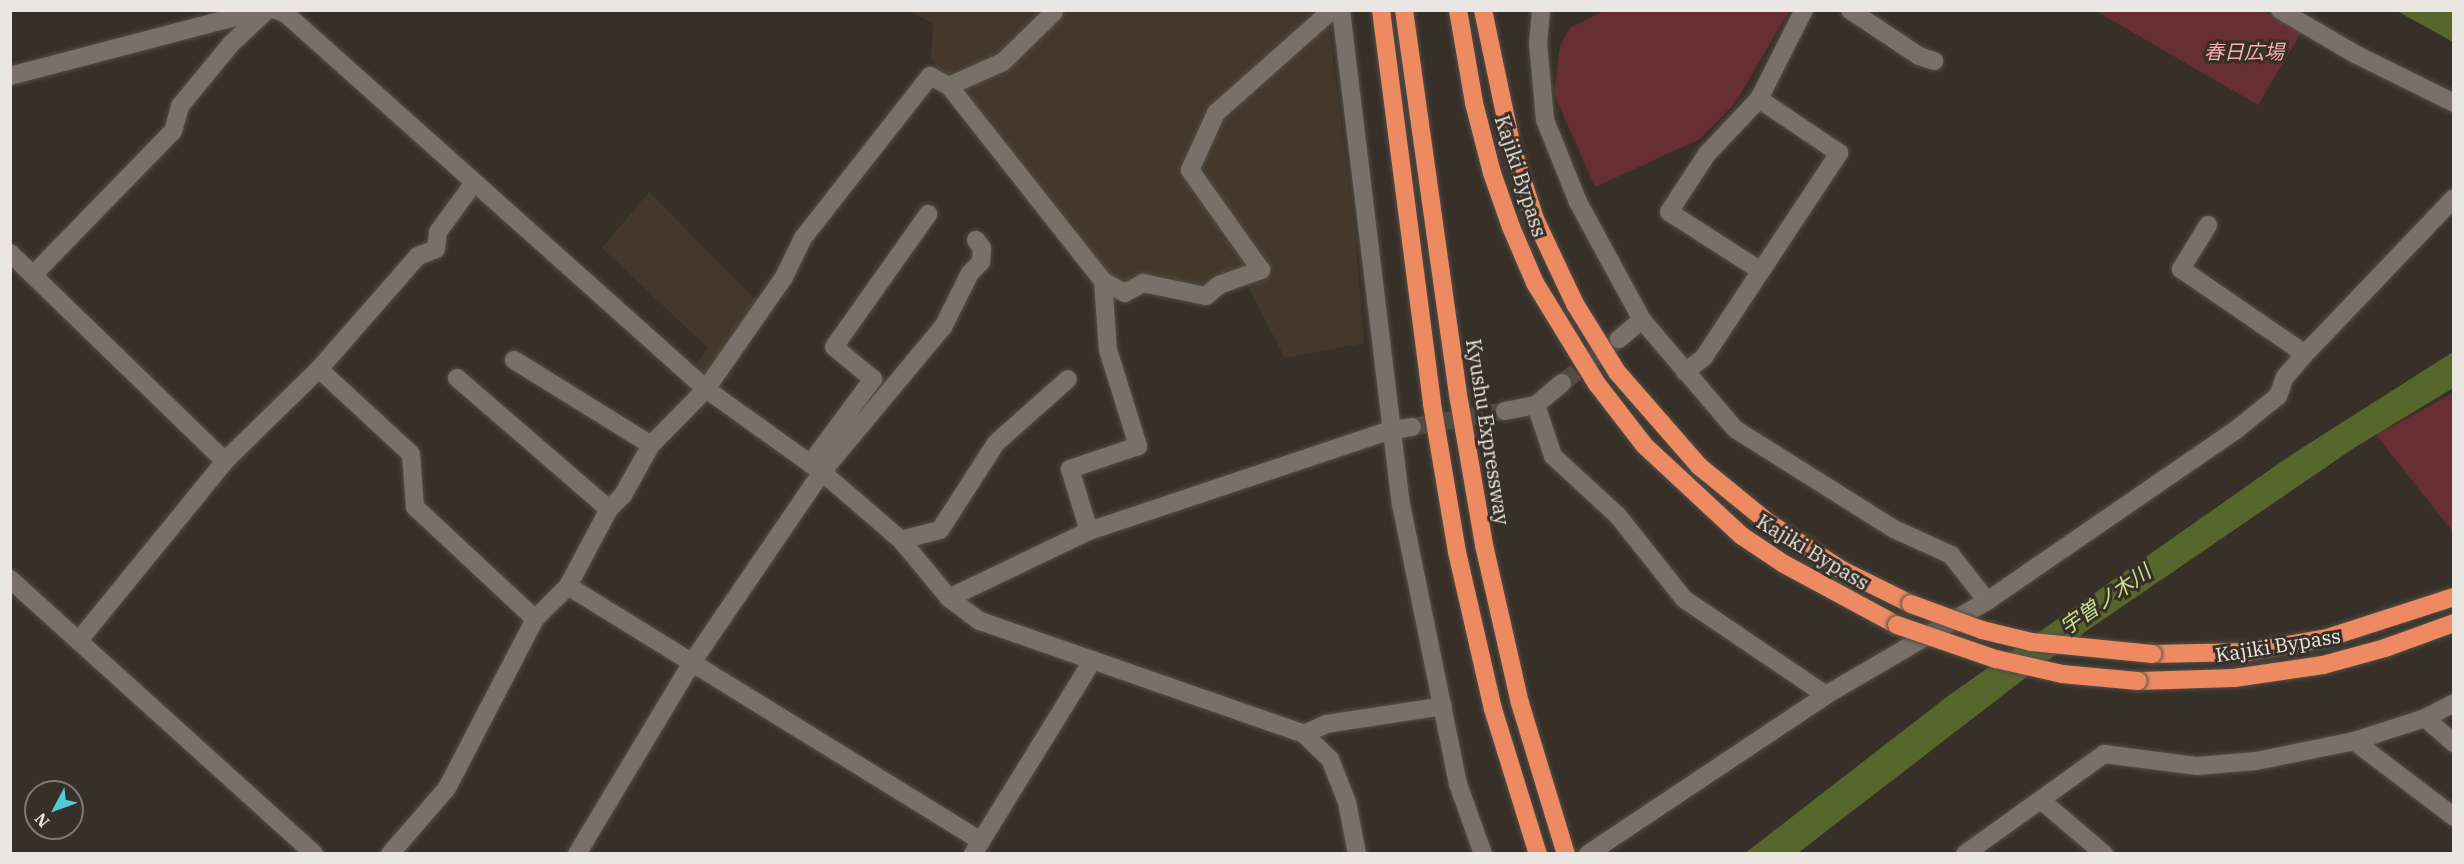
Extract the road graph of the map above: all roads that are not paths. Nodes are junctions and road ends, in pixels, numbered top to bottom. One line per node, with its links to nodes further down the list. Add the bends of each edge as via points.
1 (261, 10): 16 (street)
2 (267, 10): 27 (street, via 231,44 180,106 173,131)
3 (1332, 10): 28 (street, via 1216,113 1190,170 1262,270 1219,285 1206,296 1143,283 1125,293)
4 (1341, 10): 42 (street)
5 (1381, 10): 75 (highway, via 1431,404 1457,552 1493,709)
6 (1404, 10): 69 (highway, Kyushu Expressway, via 1459,400 1484,545 1520,703)
7 (1458, 10): 55 (highway, Kajiki Bypass, bridge, via 1474,104 1508,216 1535,283 1597,384 1645,447 1742,536 1811,580 1897,625 1996,660 2062,674 2138,681 2234,678 2323,665)
8 (1483, 10): 51 (highway, Kajiki Bypass, bridge, via 1512,148 1535,219 1575,304 1617,372 1699,466 1769,523 1842,570 1911,604 1982,630 2032,642 2152,654 2247,652 2326,638)
9 (1541, 10): 29 (street, via 1538,44 1545,120 1578,202)
10 (1804, 10): 18 (street)
11 (1850, 10): 15 (street, via 1919,56)
12 (2280, 10): 19 (street, via 2355,54)
13 (283, 11): 20 (street)
14 (1054, 12): 17 (street, via 1003,62)
15 (1934, 61)
16 (10, 76)
17 (949, 87): 28 (street); 38 (street, via 930,76 884,133 803,238 784,277)
18 (1759, 99): 26 (street, via 1839,153); 26 (street, via 1707,154 1669,212)
19 (2454, 104)
20 (473, 184): 33 (street, via 438,232 436,249 418,256); 38 (street)
21 (2454, 198): 31 (street)
22 (928, 214): 45 (street, via 834,347 873,379)
23 (2208, 225): 31 (street, via 2181,269)
24 (976, 240): 45 (street, via 982,248 981,262 970,273 943,327)
25 (10, 253): 27 (street)
26 (1761, 271): 34 (street, via 1704,357)
27 (34, 274): 44 (street)
28 (1103, 280): 47 (street, via 1108,350 1138,446 1070,469)
29 (1641, 320): 30 (street); 34 (street)
30 (1619, 339)
31 (2305, 354): 53 (street, via 2285,377 2278,396 2237,429)
32 (514, 360): 43 (street)
33 (319, 369): 44 (street); 54 (street, via 411,454 415,507)
34 (1684, 372): 53 (street, via 1735,429 1894,529 1951,555)
35 (457, 378): 46 (street)
36 (1068, 379): 48 (street, via 996,443 940,530)
37 (1562, 383): 39 (street)
38 (706, 389): 43 (street); 45 (street)
39 (1536, 405): 40 (street); 59 (street, via 1553,456 1618,516 1684,599)
40 (1504, 411)
41 (1412, 427): 42 (street)
42 (1391, 429): 47 (street); 61 (street, via 1401,504)
43 (651, 445): 46 (street, via 623,495)
44 (225, 461): 56 (street)
45 (816, 468): 48 (street); 58 (street)
46 (609, 509): 50 (street)
47 (1089, 531): 52 (street)
48 (901, 540): 52 (street)
49 (10, 579): 56 (street)
50 (568, 586): 54 (street); 58 (street)
51 (2454, 597)
52 (949, 598): 57 (street, via 980,621)
53 (1987, 601): 59 (street)
54 (535, 619): 71 (street, via 447,788)
55 (2454, 623)
56 (80, 639): 70 (street)
57 (1093, 660): 63 (street); 68 (street)
58 (693, 661): 68 (street); 72 (street)
59 (1826, 694): 76 (street)
60 (2454, 703): 62 (street)
61 (1443, 706): 63 (street, via 1326,723); 74 (street, via 1458,784)
62 (2425, 718): 64 (street); 65 (street)
63 (1304, 734): 73 (street, via 1330,759 1347,802)
64 (2354, 741): 66 (street, via 2256,761 2197,766 2104,754); 67 (street)
65 (2454, 743)
66 (2042, 801): 77 (street); 78 (street)
67 (2454, 818)
68 (977, 847)
69 (1566, 853)
70 (314, 854)
71 (390, 854)
72 (577, 854)
73 (1357, 854)
74 (1483, 854)
75 (1538, 854)
76 (1588, 854)
77 (1965, 854)
78 (2104, 854)

